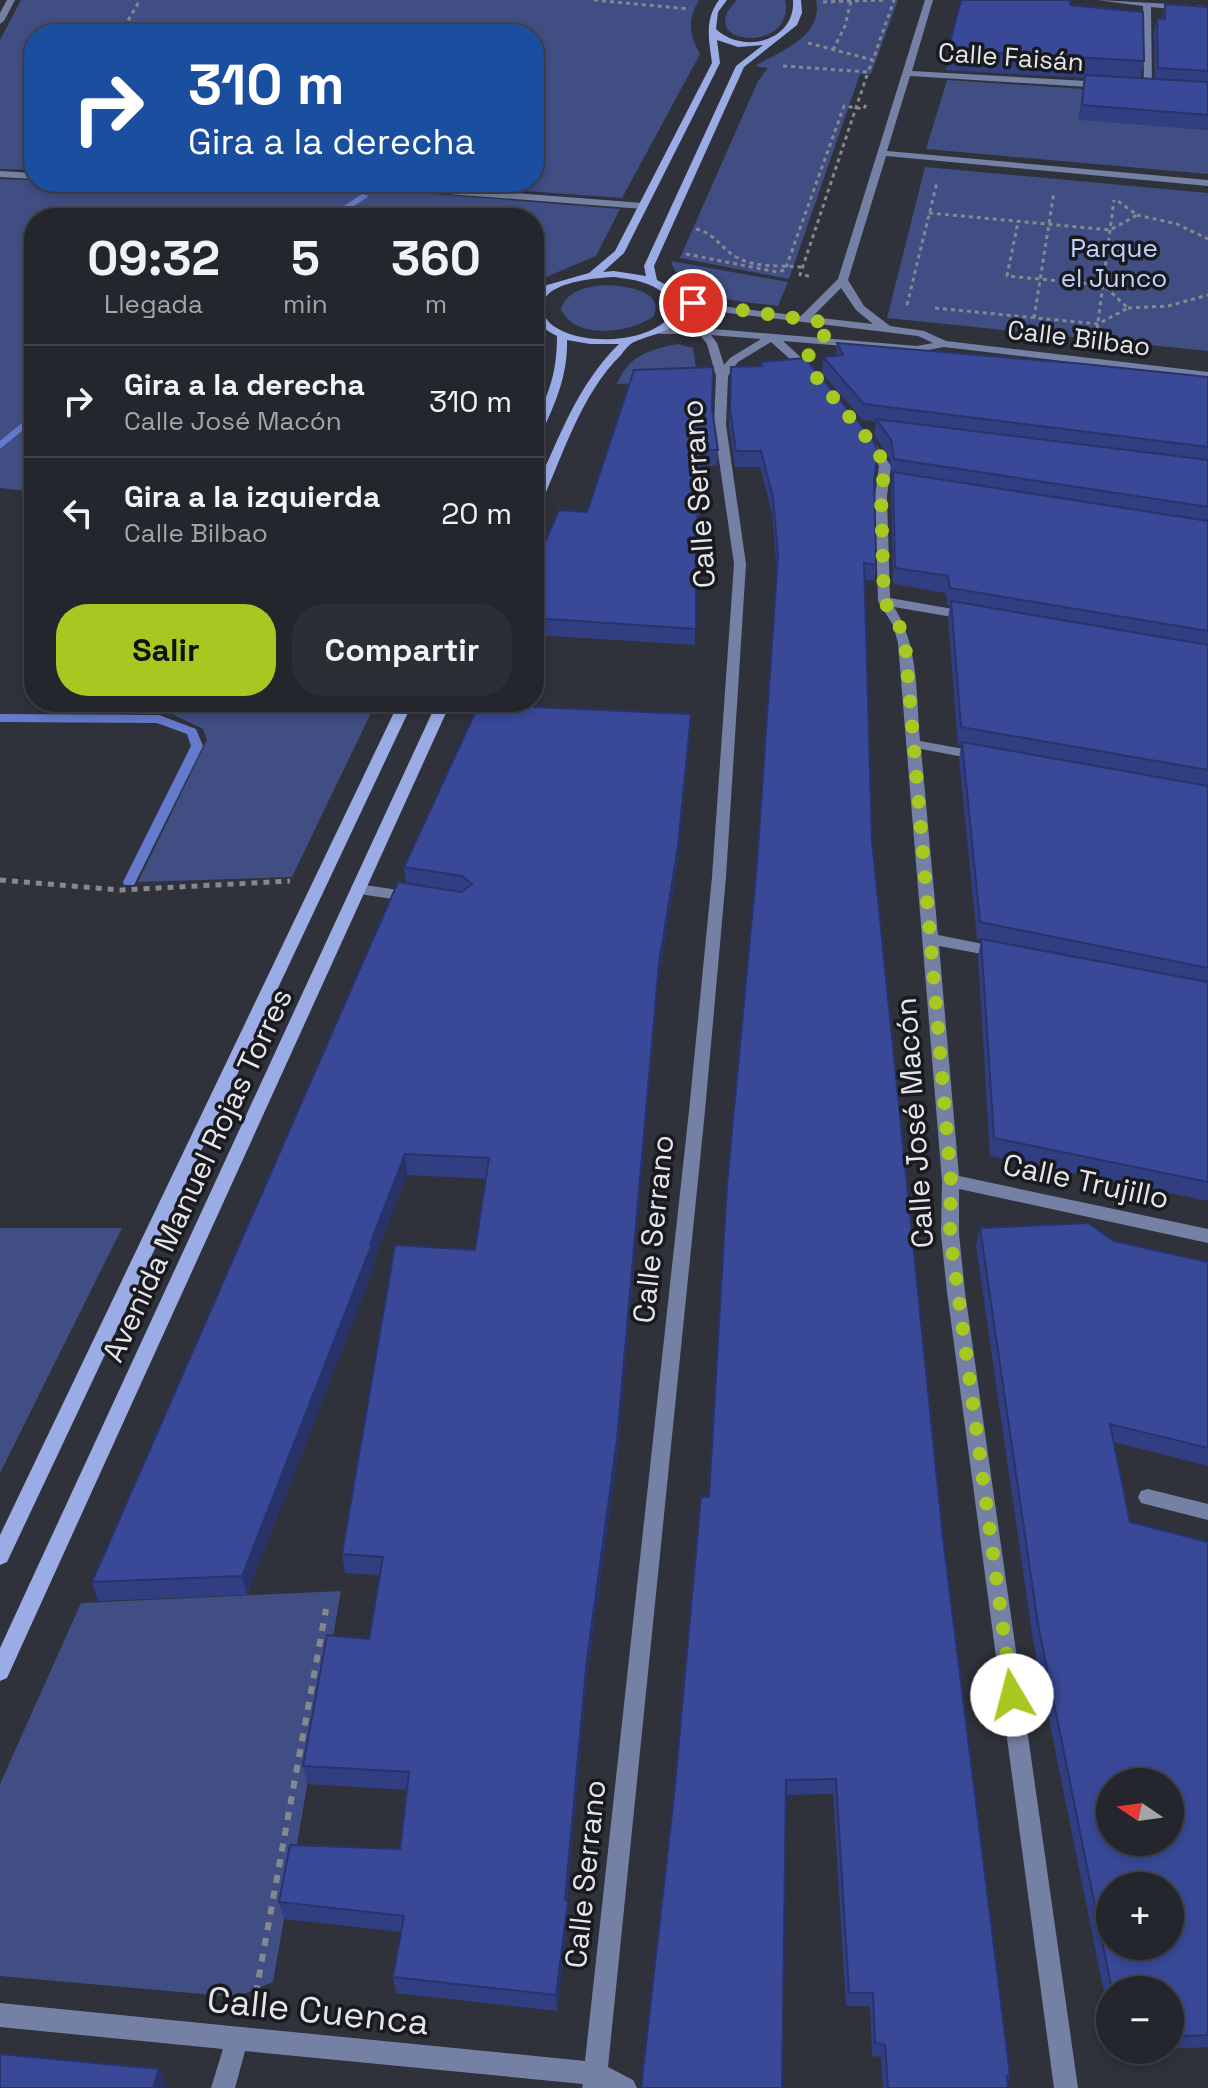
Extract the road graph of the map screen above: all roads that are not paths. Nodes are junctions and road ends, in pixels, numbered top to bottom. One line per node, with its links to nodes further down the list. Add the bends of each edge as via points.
1 (11, 0): 9 (street)
2 (723, 0): 10 (main road, via 714,12)
3 (797, 0): 11 (main road, via 800,9 791,28)
4 (929, 0): 12 (street)
5 (1101, 0): 6 (street)
6 (1108, 0): 7 (street)
7 (1147, 4): 8 (street); 15 (street)
8 (1208, 9)
9 (0, 21)
10 (712, 30): 11 (main road, via 725,42); 22 (main road, via 716,63)
11 (773, 42): 25 (main road, via 740,66 649,266)
12 (907, 73): 13 (street, Calle Faisán); 17 (street)
13 (1118, 86)
14 (1133, 87): 15 (street)
15 (1148, 88): 16 (street)
16 (1163, 89)
17 (882, 153): 20 (street); 24 (street)
18 (0, 174): 19 (street)
19 (24, 175)
20 (1208, 183)
21 (461, 192): 22 (street)
22 (643, 206): 23 (main road, via 619,253)
23 (593, 275): 25 (main road); 26 (main road)
24 (843, 280): 28 (street); 31 (street, via 861,312)
25 (652, 281): 27 (main road)
26 (544, 293)
27 (674, 295): 28 (street, Calle Bilbao, via 728,310); 32 (main road, via 678,314)
28 (803, 320): 30 (street, Calle Bilbao)
29 (544, 323): 34 (main road)
30 (829, 323): 31 (street, Calle Bilbao); 37 (street)
31 (887, 329): 38 (street, Calle Bilbao, via 920,333)
32 (660, 331): 33 (street, Calle Bilbao); 36 (main road)
33 (702, 331): 35 (street, Calle Bilbao); 40 (street, Calle Serrano, via 712,343)
34 (562, 334): 36 (main road, via 606,342); 41 (main road, via 563,364)
35 (772, 337): 37 (street, Calle Bilbao); 37 (street, via 816,377 808,356); 40 (street, Calle Serrano, via 734,360)
36 (629, 340): 44 (main road, via 602,367 584,396)
37 (822, 341): 38 (street, Calle Bilbao, via 917,349)
38 (944, 344): 39 (street, Calle Bilbao)
39 (1208, 375)
40 (722, 376): 64 (street, Calle Serrano, via 720,425 740,564 719,877)
41 (544, 416)
42 (864, 426): 43 (street, Calle José Macón, via 885,466)
43 (885, 481): 45 (street); 46 (street, Calle José Macón)
44 (544, 484)
45 (900, 484)
46 (884, 601): 47 (street); 50 (street, Calle José Macón, via 905,643)
47 (991, 620)
48 (401, 712): 60 (main road, Avenida Manuel Rojas Torres)
49 (439, 712): 52 (main road, Avenida Manuel Rojas Torres)
50 (915, 744): 51 (street); 54 (street, Calle José Macón)
51 (994, 758)
52 (358, 889): 53 (street); 61 (main road, Avenida Manuel Rojas Torres)
53 (433, 901)
54 (931, 939): 55 (street); 56 (street, Calle José Macón)
55 (1009, 954)
56 (951, 1181): 57 (street, Calle Trujillo); 67 (street, Calle José Macón, via 956,1292)
57 (1208, 1236)
58 (1148, 1497): 59 (street)
59 (1208, 1512)
60 (0, 1556)
61 (0, 1671)
62 (0, 2015): 63 (street, Calle Cuenca)
63 (237, 2039): 64 (street, Calle Cuenca); 65 (street)
64 (595, 2081): 66 (street, Calle Cuenca)
65 (223, 2088)
66 (625, 2088)
67 (1066, 2088)

